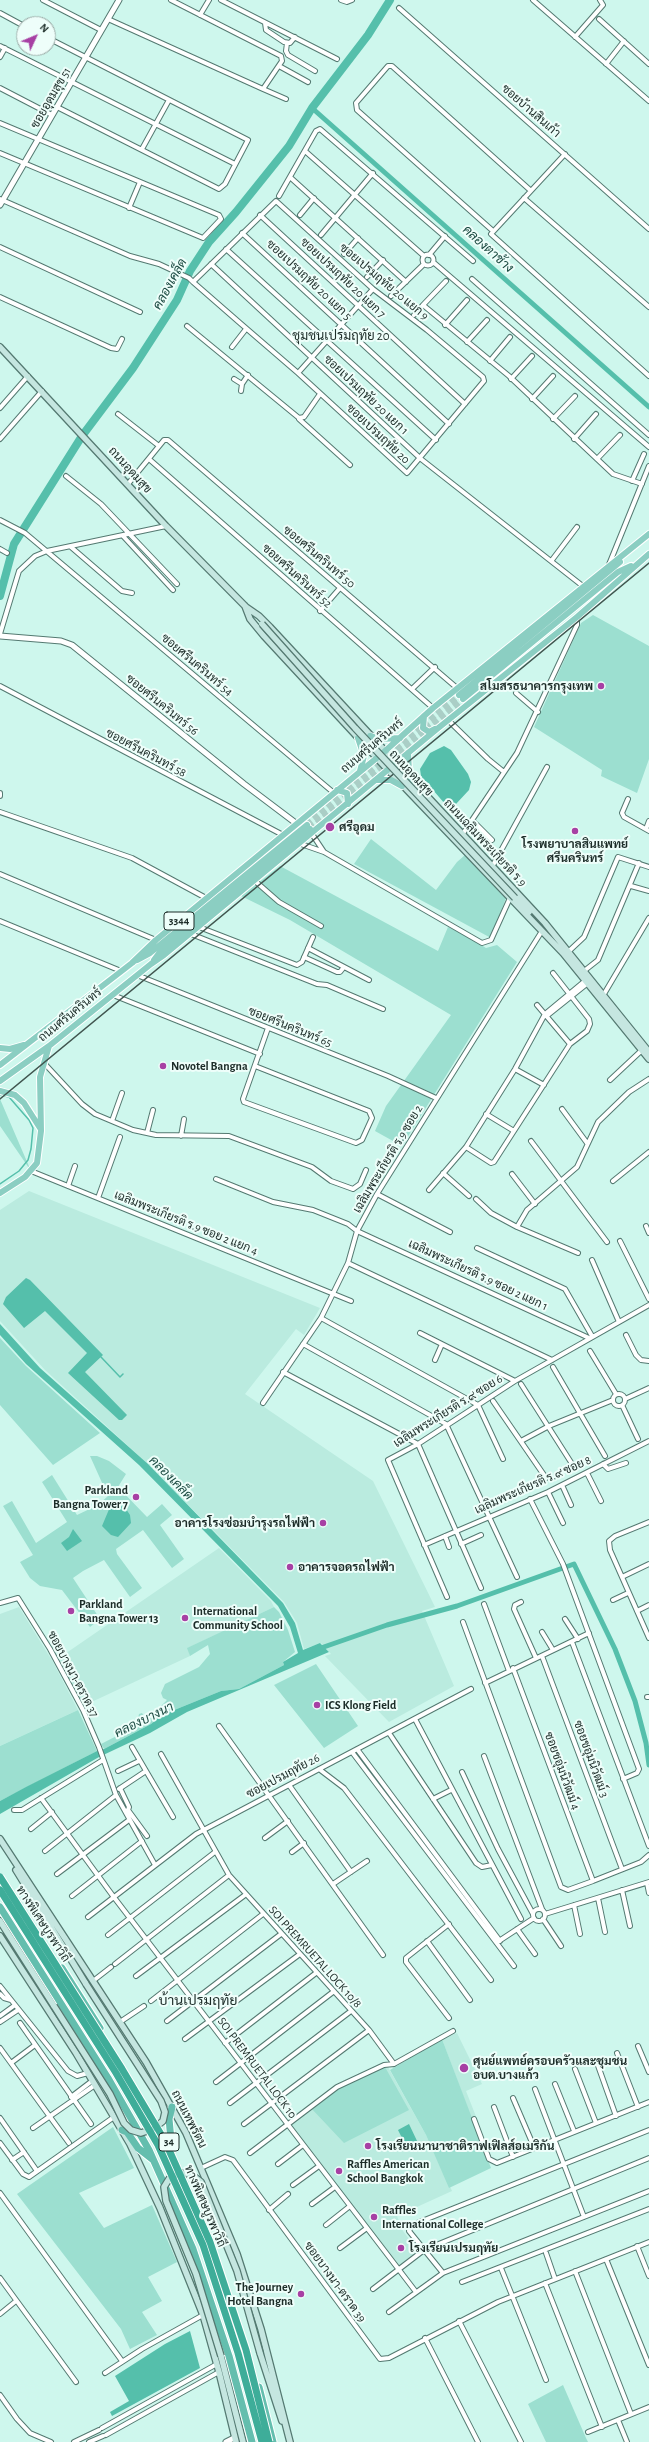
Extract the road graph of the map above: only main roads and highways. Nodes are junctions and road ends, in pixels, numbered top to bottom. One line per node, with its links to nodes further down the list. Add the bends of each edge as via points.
1 (0, 347): 6 (main road, ถนนอุดมสุข, via 166,526)
2 (649, 534): 3 (main road, ถนนศรีนครินทร์)
3 (630, 550): 5 (main road, ถนนศรีนครินทร์, via 615,568 461,697 618,572); 9 (main road, ถนนศรีนครินทร์)
4 (649, 554): 5 (main road, ถนนศรีนครินทร์)
5 (640, 562): 10 (main road, ถนนศรีนครินทร์, via 577,617)
6 (245, 606): 7 (main road, ถนนอุดมสุข, via 259,616); 8 (main road, ถนนอุดมสุข, via 250,619 264,636); 28 (main road, ถนนอุดมสุข, bridge)
7 (338, 702): 8 (main road, via 337,709); 11 (main road, ถนนอุดมสุข)
8 (330, 708): 12 (main road, ถนนอุดมสุข)
9 (424, 716): 10 (main road, via 421,724 425,730); 13 (main road, ถนนศรีนครินทร์)
10 (437, 729): 15 (main road, ถนนศรีนครินทร์)
11 (370, 736): 13 (main road); 14 (main road, ถนนอุดมสุข)
12 (358, 738): 16 (main road, ถนนอุดมสุข); 19 (main road, via 364,756)
13 (400, 738): 14 (main road, ถนนศรีนครินทร์)
14 (384, 752): 16 (main road, ถนนศรีนครินทร์); 17 (main road, ถนนอุดมสุข)
15 (408, 753): 17 (main road, ถนนศรีนครินทร์); 21 (main road)
16 (376, 758): 18 (main road, ถนนอุดมสุข); 19 (main road, ถนนศรีนครินทร์)
17 (396, 763): 18 (main road, ถนนศรีนครินทร์); 21 (main road, ถนนเฉลิมพระเกียรติ ร.9)
18 (388, 770): 20 (main road, ถนนศรีนครินทร์); 22 (main road, ถนนเฉลิมพระเกียรติ ร.9)
19 (359, 772): 23 (main road, ถนนศรีนครินทร์)
20 (376, 780): 22 (main road, via 391,780); 26 (main road, ถนนศรีนครินทร์)
21 (412, 781): 24 (main road, ถนนเฉลิมพระเกียรติ ร.9)
22 (402, 786): 25 (main road, ถนนเฉลิมพระเกียรติ ร.9)
23 (336, 792): 26 (main road, via 347,793); 32 (main road, ถนนศรีนครินทร์ / 3344, via 206,898)
24 (425, 795): 25 (main road, via 416,793); 31 (main road, ถนนเฉลิมพระเกียรติ ร.9)
25 (418, 802): 28 (main road, ถนนเฉลิมพระเกียรติ ร.9)
26 (348, 804): 27 (main road, ถนนศรีนครินทร์ / 3344)
27 (310, 829): 32 (main road, ถนนศรีนครินทร์ / 3344, via 150,953); 33 (main road, ถนนศรีนครินทร์ / 3344, via 160,952); 33 (main road, ถนนศรีนครินทร์ / 3344, via 301,844)
28 (512, 898): 29 (main road, ถนนเฉลิมพระเกียรติ ร.9); 30 (main road, ถนนเฉลิมพระเกียรติ ร.9)
29 (530, 914): 30 (main road, ถนนเฉลิมพระเกียรติ ร.9); 31 (main road, ถนนเฉลิมพระเกียรติ ร.9)
30 (542, 931): 34 (main road, ถนนเฉลิมพระเกียรติ ร.9)
31 (556, 938): 34 (main road, ถนนเฉลิมพระเกียรติ ร.9, via 604,994)
32 (132, 963): 36 (main road, ถนนศรีนครินทร์ / 3344)
33 (151, 964): 37 (main road, ถนนศรีนครินทร์ / 3344)
34 (612, 1009): 35 (main road, ถนนเฉลิมพระเกียรติ ร.9)
35 (629, 1030): 39 (main road, ถนนเฉลิมพระเกียรติ ร.9); 40 (main road, ถนนเฉลิมพระเกียรติ ร.9)
36 (30, 1043): 38 (main road, via 10,1049); 41 (main road, ถนนศรีนครินทร์ / 3344)
37 (49, 1046): 42 (main road, ถนนศรีนครินทร์ / 3344); 44 (main road, via 40,1077)
38 (0, 1048)
39 (649, 1052)
40 (649, 1059)
41 (0, 1065)
42 (0, 1081)
43 (0, 1091): 44 (main road, via 7,1091 20,1099)
44 (41, 1132): 45 (main road, via 40,1152 31,1171)
45 (0, 1193)
46 (0, 1839): 47 (main road, ถนนเทพรัตน / 34)
47 (6, 1848): 53 (main road, bridge, via 28,1892 161,2101 165,2112 163,2121 141,2133 131,2130 124,2123 110,2094); 55 (main road, ถนนเทพรัตน / 34, via 120,2022)
48 (0, 1872): 57 (highway, 34, via 125,2068)
49 (0, 1877): 65 (highway, ทางพิเศษบูรพาวิถี, bridge, via 118,2062 165,2141 210,2242 246,2350)
50 (0, 1890): 64 (highway, ทางพิเศษบูรพาวิถี, bridge, via 116,2073 158,2145 203,2245 238,2353)
51 (0, 1899): 63 (highway, bridge, via 112,2075 154,2147 199,2246)
52 (0, 1907): 58 (highway, 34, via 108,2078)
53 (0, 1921)
54 (0, 1936): 56 (main road)
55 (172, 2107): 57 (highway, via 169,2119); 60 (main road, ถนนเทพรัตน / 34, via 186,2133 237,2254 261,2329)
56 (122, 2130): 58 (highway, via 127,2132 138,2148); 59 (main road, via 160,2208 203,2315)
57 (172, 2150): 66 (highway, 34, via 213,2240 249,2349)
58 (155, 2162): 62 (highway, 34, via 195,2256 229,2356)
59 (235, 2440)
60 (289, 2440): 61 (main road, bridge, via 275,2405 236,2272 201,2182 192,2174 180,2173 169,2179 164,2188 166,2201 196,2274)
61 (243, 2442)
62 (252, 2442)
63 (257, 2442)
64 (262, 2442)
65 (269, 2442)
66 (273, 2442)

